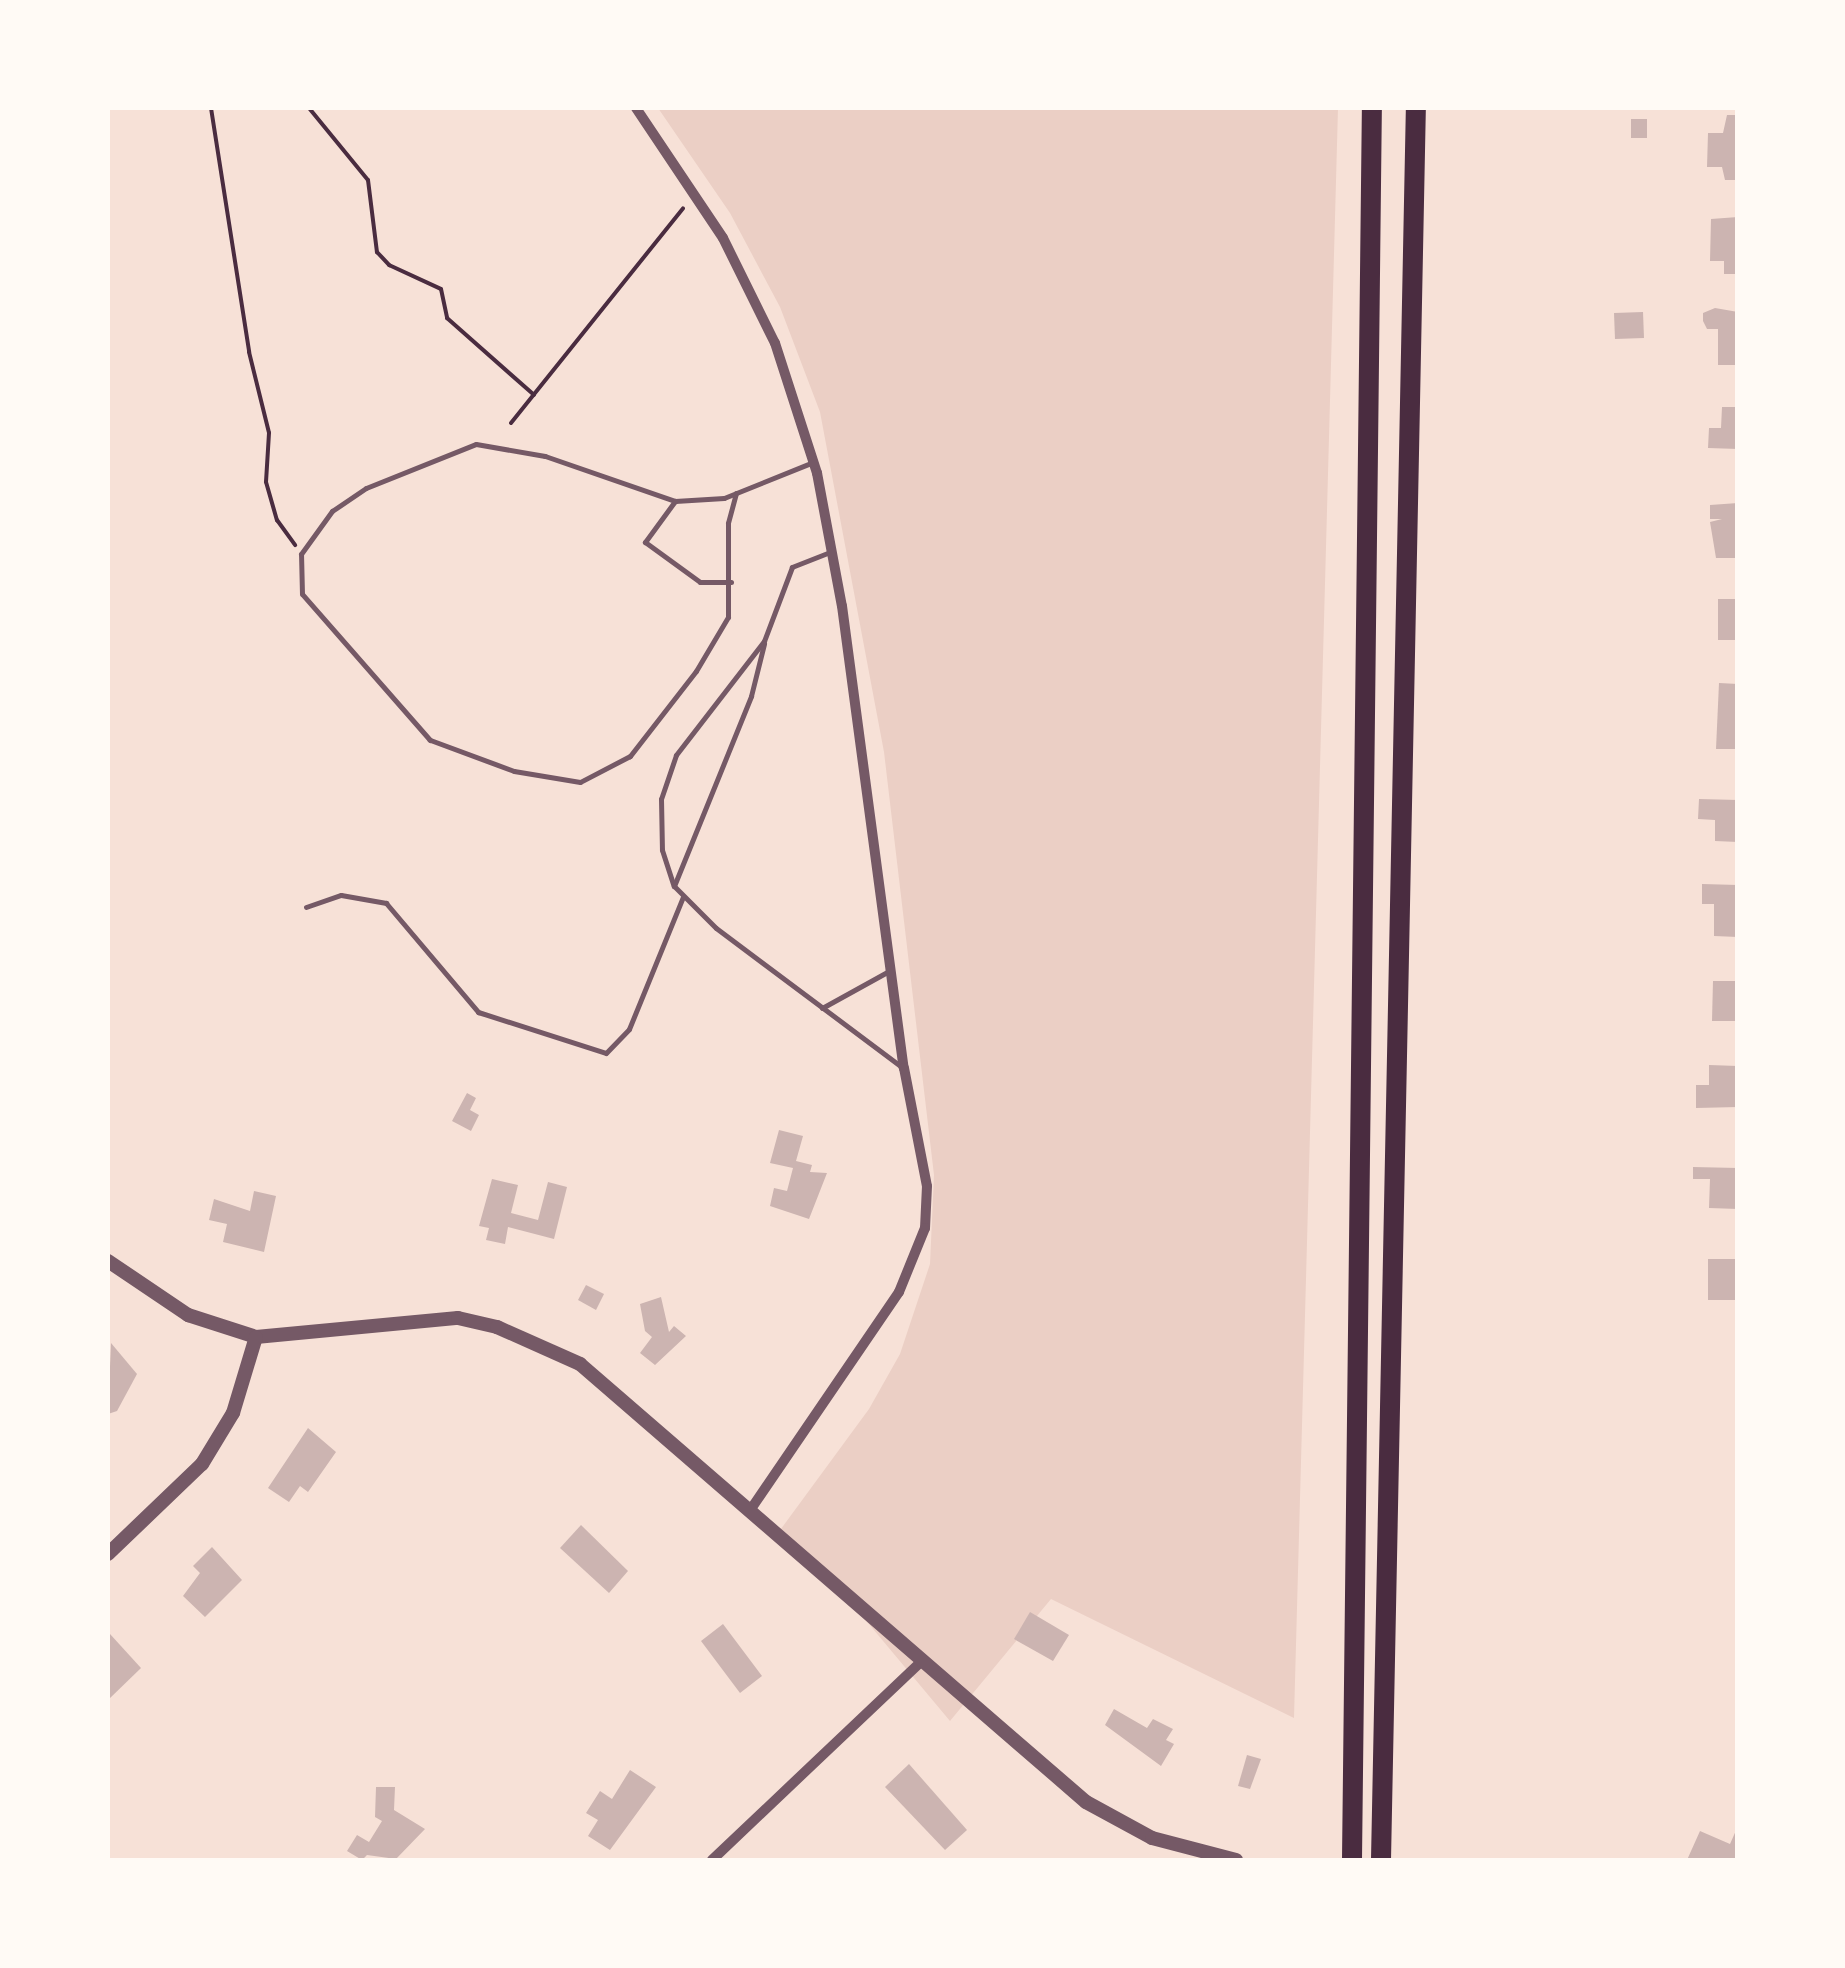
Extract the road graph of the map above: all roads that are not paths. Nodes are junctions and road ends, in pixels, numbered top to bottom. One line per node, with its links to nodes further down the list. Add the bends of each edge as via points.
1 (636, 108): 4 (street, via 696,193 775,344)
2 (1372, 108): 23 (highway)
3 (1416, 108): 24 (highway)
4 (814, 462): 5 (lane); 7 (street)
5 (736, 493): 6 (lane); 8 (lane, via 728,524)
6 (675, 501): 8 (lane, via 645,542 700,582); 8 (lane, via 545,456 476,444 366,488 332,511 301,554 302,594 430,740 559,783 600,777 630,756 728,617)
7 (833, 551): 9 (lane, via 792,566); 13 (street)
8 (730, 582)
9 (764, 642): 10 (lane, via 751,696); 10 (lane, via 676,755 661,799 662,850)
10 (674, 886): 11 (lane)
11 (682, 897): 12 (lane, via 630,1029 606,1053 478,1012 386,904 341,896); 14 (lane)
12 (306, 907)
13 (890, 971): 14 (lane); 15 (street)
14 (822, 1008): 15 (lane)
15 (904, 1068): 18 (street, via 927,1186 919,1248 881,1322)
16 (108, 1261): 17 (street, via 188,1315)
17 (256, 1337): 18 (street, via 411,1318 497,1327 605,1382); 19 (street, via 242,1392 214,1447)
18 (751, 1510): 20 (street)
19 (108, 1554)
20 (921, 1662): 21 (street); 22 (street, via 1086,1802 1152,1838)
21 (712, 1860)
22 (1236, 1860)
23 (1352, 1860)
24 (1381, 1860)

